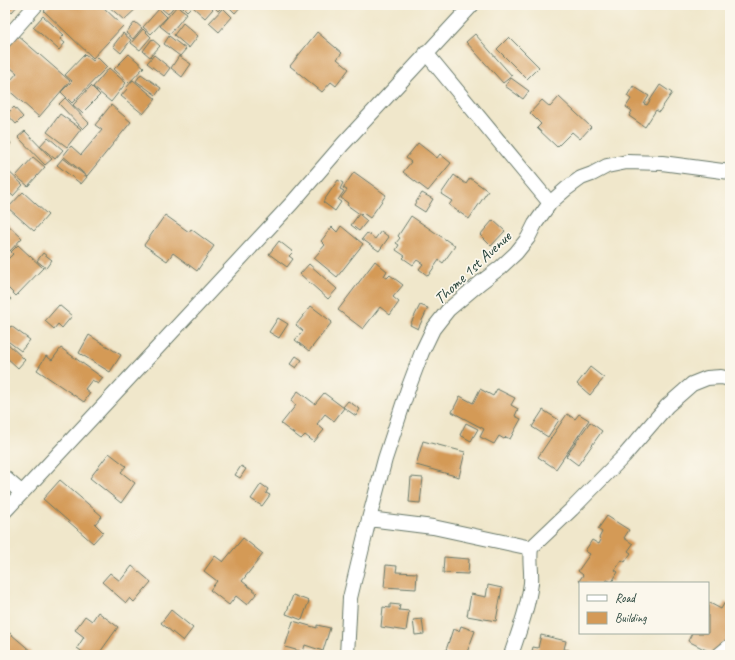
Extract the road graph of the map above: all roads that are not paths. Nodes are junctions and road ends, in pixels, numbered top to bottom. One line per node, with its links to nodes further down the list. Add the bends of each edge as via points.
1 (36, 5): 3 (street)
2 (472, 5): 4 (street)
3 (5, 40)
4 (426, 53): 6 (street); 9 (street, via 292,203)
5 (730, 172): 6 (street, Thome 1st Avenue, via 662,163 627,162 607,166 581,178)
6 (550, 203): 11 (street, Thome 1st Avenue, via 516,253 448,310 434,329 408,389)
7 (730, 379): 12 (street, via 707,378 692,384 667,406 624,456)
8 (5, 478): 9 (street)
9 (22, 493): 10 (street)
10 (5, 511)
11 (369, 519): 12 (street, via 432,527); 14 (street, Thome 1st Avenue, via 350,598)
12 (531, 548): 15 (street, via 531,582 526,608)
13 (730, 646): 16 (street)
14 (347, 655)
15 (511, 655)
16 (719, 655)

